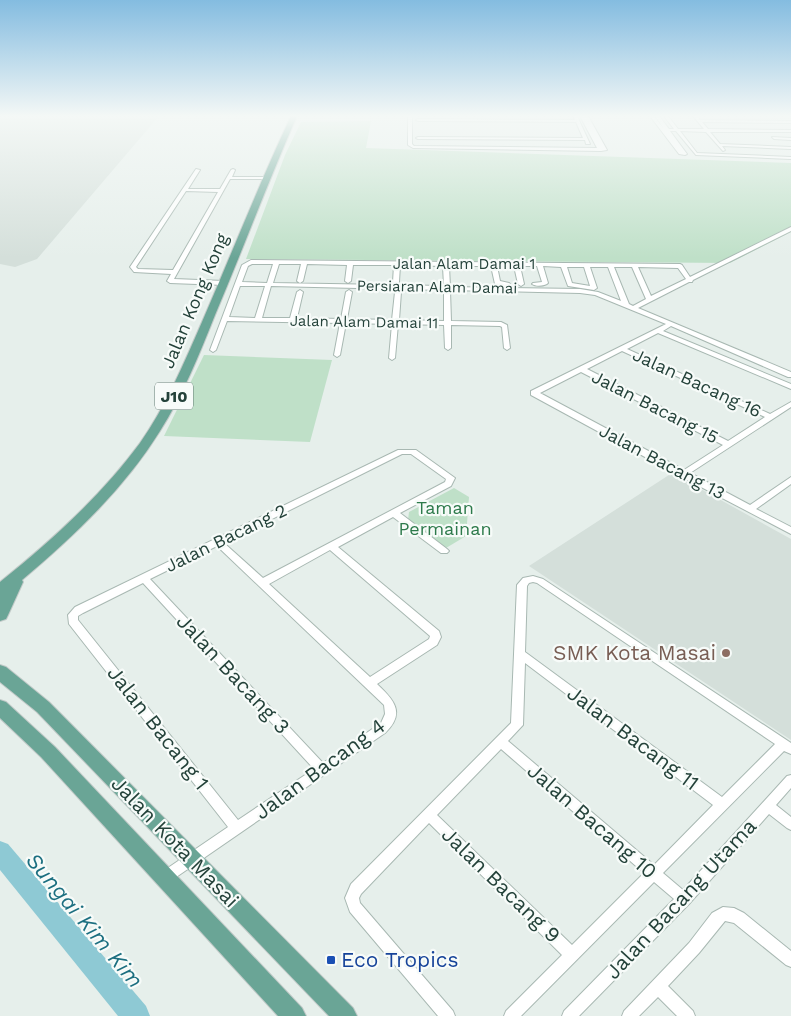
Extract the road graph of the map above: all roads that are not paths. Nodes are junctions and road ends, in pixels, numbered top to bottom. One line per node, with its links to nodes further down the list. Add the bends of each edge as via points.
1 (273, 163): 5 (main road, Jalan Kong Kong / J10)
2 (198, 170): 6 (street)
3 (233, 170): 4 (street)
4 (229, 178): 5 (street); 7 (street)
5 (266, 178): 27 (main road, Jalan Kong Kong / J10)
6 (185, 190): 7 (street); 21 (street, via 133,267 136,271)
7 (222, 191): 21 (street)
8 (791, 229): 24 (street)
9 (276, 263): 10 (street, Jalan Alam Damai 1); 28 (street, Jalan Alam Damai 1, via 248,263); 30 (street)
10 (304, 264): 11 (street, Jalan Alam Damai 1); 22 (street)
11 (350, 264): 12 (street, Jalan Alam Damai 1); 23 (street)
12 (397, 264): 13 (street, Jalan Alam Damai 1); 26 (street)
13 (446, 264): 14 (street, Jalan Alam Damai 1); 31 (street)
14 (494, 264): 15 (street, Jalan Alam Damai 1); 29 (street, via 497,284)
15 (517, 265): 16 (street, Jalan Alam Damai 1); 29 (street)
16 (540, 265): 17 (street, Jalan Alam Damai 1); 29 (street, via 545,284)
17 (563, 265): 18 (street, Jalan Alam Damai 1); 18 (street, via 570,285 594,288)
18 (586, 265): 19 (street, Jalan Alam Damai 1)
19 (610, 265): 20 (street, Jalan Alam Damai 1); 36 (street)
20 (634, 266): 24 (street, Jalan Alam Damai 1, via 680,266); 35 (street)
21 (175, 272): 25 (street, via 171,279)
22 (300, 281)
23 (348, 281)
24 (690, 281): 35 (street)
25 (173, 282): 27 (street)
26 (396, 282)
27 (224, 283): 66 (main road, Jalan Kong Kong / J10, via 173,399 144,445 81,519)
28 (238, 284): 30 (street, Persiaran Alam Damai); 38 (street)
29 (521, 284)
30 (270, 285): 31 (street, Persiaran Alam Damai); 39 (street)
31 (447, 287): 36 (street, Persiaran Alam Damai, via 568,289 596,293); 43 (street)
32 (300, 292): 40 (street)
33 (349, 292): 41 (street)
34 (398, 292): 42 (street)
35 (650, 300): 37 (street)
36 (626, 305): 37 (street, Persiaran Alam Damai)
37 (633, 308): 44 (street)
38 (226, 319): 39 (street, Jalan Alam Damai 11); 49 (street)
39 (258, 319): 40 (street, Jalan Alam Damai 11)
40 (293, 320): 41 (street, Jalan Alam Damai 11)
41 (343, 321): 42 (street, Jalan Alam Damai 11); 50 (street)
42 (395, 322): 43 (street, Jalan Alam Damai 11); 51 (street)
43 (448, 323): 46 (street); 47 (street, Jalan Alam Damai 11, via 503,325)
44 (671, 324): 45 (street); 53 (street)
45 (658, 330): 48 (street); 54 (street)
46 (448, 348)
47 (507, 348)
48 (622, 349): 52 (street); 56 (street, Jalan Bacang 16)
49 (213, 350)
50 (337, 355)
51 (392, 358)
52 (581, 369): 57 (street, Jalan Bacang 15); 58 (street, Jalan Bacang 13, via 534,393)
53 (791, 375)
54 (791, 387)
55 (791, 404): 56 (street)
56 (771, 417): 57 (street)
57 (728, 444): 58 (street)
58 (683, 474): 60 (street, Jalan Bacang 13)
59 (791, 480): 60 (street)
60 (750, 509): 62 (street, Jalan Bacang 13)
61 (394, 513): 63 (street, Jalan Bacang 2, via 450,482 451,478 413,452 404,451); 64 (street); 65 (street)
62 (791, 531)
63 (218, 542): 67 (street, Jalan Bacang 2); 69 (street, Jalan Bacang 4)
64 (331, 546): 69 (street); 75 (street, via 433,631 436,637)
65 (444, 551)
66 (21, 573): 70 (main road, Jalan Kong Kong / J10); 71 (main road)
67 (144, 578): 72 (street, Jalan Bacang 2, via 75,613 72,618); 79 (street, Jalan Bacang 3)
68 (542, 582): 73 (street, via 533,579 522,583); 78 (street)
69 (262, 583): 75 (street, Jalan Bacang 4)
70 (0, 590)
71 (0, 615)
72 (78, 627): 85 (street, Jalan Bacang 1)
73 (520, 654): 77 (street, via 518,723); 81 (street, Jalan Bacang 11)
74 (0, 672): 86 (main road, Jalan Kota Masai, via 43,707)
75 (369, 684): 79 (street, Jalan Bacang 4, via 390,704 388,723)
76 (0, 707): 88 (main road, Jalan Kota Masai, via 48,752)
77 (501, 742): 83 (street); 87 (street, Jalan Bacang 10)
78 (787, 747): 81 (street)
79 (322, 770): 85 (street, Jalan Bacang 4)
80 (791, 780): 82 (street, Jalan Bacang Utama)
81 (722, 804): 87 (street)
82 (768, 806): 84 (street); 89 (street, Jalan Bacang Utama)
83 (429, 815): 90 (street, via 353,893 352,903); 91 (street, Jalan Bacang 9)
84 (791, 824)
85 (238, 828): 86 (street, Jalan Bacang 4)
86 (192, 860): 88 (street, Jalan Bacang 4); 95 (main road, Jalan Kota Masai)
87 (653, 872): 89 (street, Jalan Bacang 10); 91 (street)
88 (164, 878): 94 (main road, Jalan Kota Masai)
89 (684, 899): 98 (street, Jalan Bacang Utama)
90 (363, 916): 96 (street)
91 (573, 955): 97 (street)
92 (791, 960): 93 (street, via 734,915 723,914)
93 (657, 986): 99 (street); 100 (street)
94 (294, 1016)
95 (345, 1016)
96 (448, 1016)
97 (511, 1016)
98 (570, 1016)
99 (629, 1016)
100 (688, 1016)

